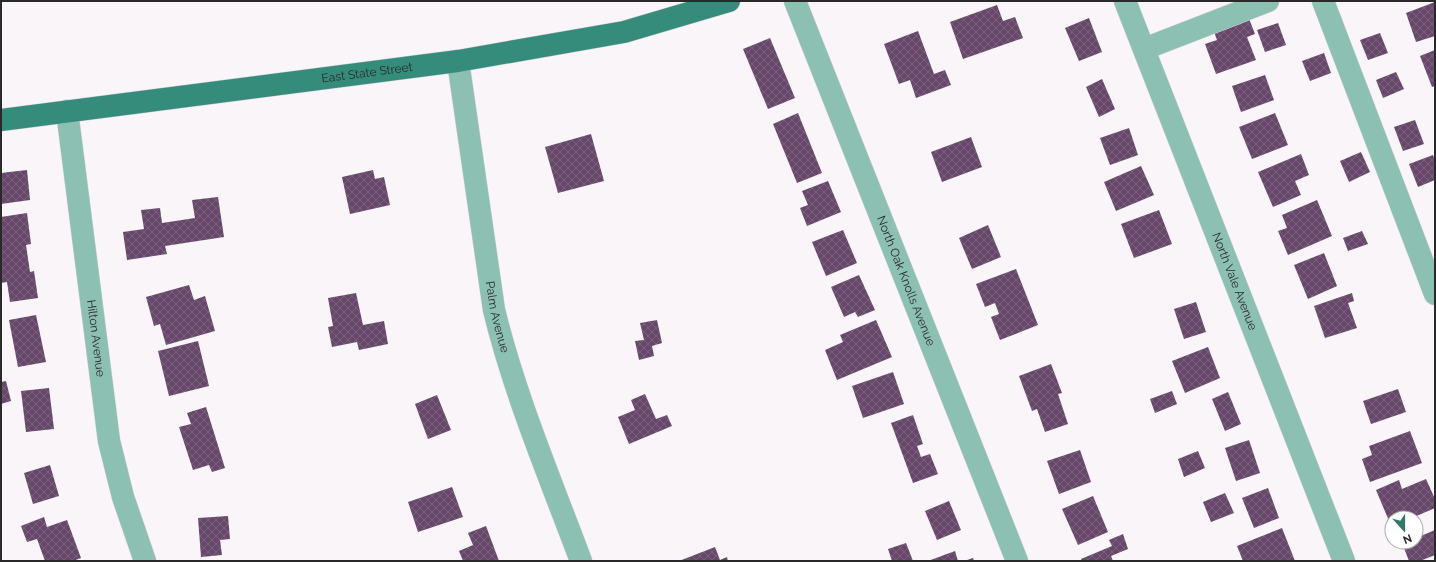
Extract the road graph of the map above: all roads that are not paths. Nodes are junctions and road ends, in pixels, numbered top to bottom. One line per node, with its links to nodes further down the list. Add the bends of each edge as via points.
1 (729, 1): 7 (main road, East State Street, via 624,32)
2 (795, 1): 13 (street, North Oak Knolls Avenue)
3 (1125, 1): 6 (street, North Vale Avenue)
4 (1268, 1): 6 (street)
5 (1323, 1): 10 (street)
6 (1144, 49): 14 (street, North Vale Avenue)
7 (458, 61): 8 (main road, East State Street); 12 (street, Palm Avenue, via 494,310 517,393)
8 (67, 111): 9 (main road, East State Street); 11 (street, Hilton Avenue, via 109,441 123,497)
9 (1, 120)
10 (1435, 294)
11 (145, 561)
12 (582, 561)
13 (1017, 561)
14 (1344, 561)

